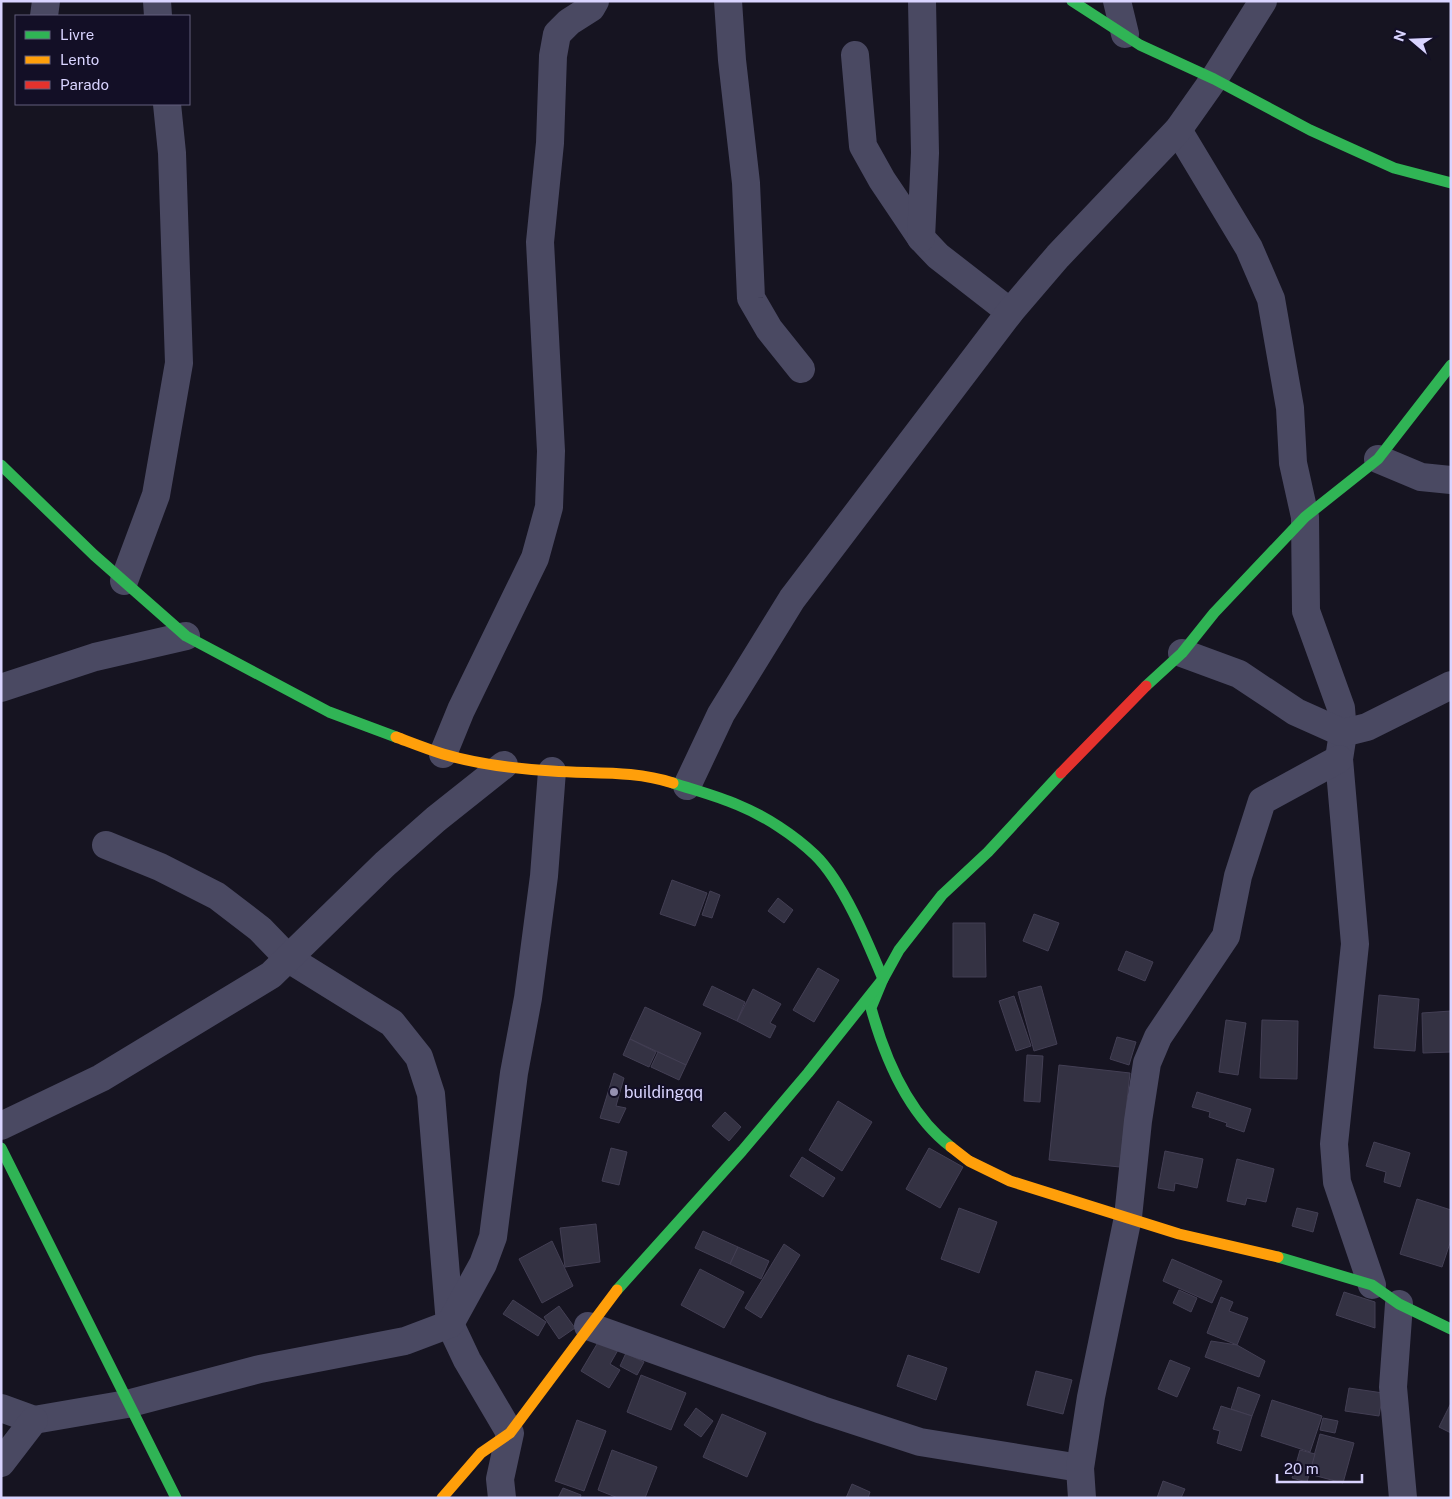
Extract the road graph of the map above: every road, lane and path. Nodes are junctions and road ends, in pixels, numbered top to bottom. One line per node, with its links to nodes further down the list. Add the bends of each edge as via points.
1 (46, 1): 9 (street)
2 (157, 1): 10 (street)
3 (595, 1): 31 (street, via 591,8 557,34 553,56 550,143 540,242 551,451 549,507 535,558 461,710)
4 (728, 1): 20 (street, via 746,183 751,298 769,329)
5 (922, 1): 17 (street, via 925,153)
6 (1072, 1): 11 (street)
7 (1117, 1): 11 (street)
8 (1263, 1): 13 (street)
9 (44, 15)
10 (158, 15)
11 (1124, 34): 13 (street, via 1140,45)
12 (855, 55): 17 (street, via 863,146)
13 (1214, 79): 15 (street); 16 (street, via 1310,130 1394,168)
14 (167, 105): 25 (street, via 172,153 178,362 156,495)
15 (1178, 130): 18 (street, via 1058,256); 24 (street, via 1249,248 1271,299 1290,408 1293,463)
16 (1451, 183)
17 (922, 238): 18 (street, via 938,256)
18 (1010, 312): 34 (street, via 792,599 721,714)
19 (1451, 365): 21 (street)
20 (801, 369)
21 (1378, 459): 23 (street, via 1421,477); 24 (street)
22 (1, 465): 25 (street)
23 (1451, 480)
24 (1305, 517): 27 (street, via 1214,613); 30 (street, via 1306,611 1341,708)
25 (124, 581): 26 (street)
26 (186, 636): 29 (street, via 95,657); 31 (street, via 329,712)
27 (1182, 652): 30 (street, via 1239,674); 37 (street, via 1130,701 988,852 942,895 899,950)
28 (1451, 685): 30 (street, via 1366,727)
29 (1, 688)
30 (1341, 746): 40 (street, via 1262,800 1240,868 1226,936 1158,1037 1147,1063); 41 (street, via 1355,944 1334,1144 1337,1182)
31 (444, 754): 32 (street)
32 (504, 766): 33 (street); 36 (street, via 385,864)
33 (552, 771): 34 (street, via 607,770); 43 (street, via 544,876 493,1237 484,1264)
34 (687, 786): 37 (street, via 739,805 784,830 816,856 864,933)
35 (106, 845): 36 (street, via 160,867 217,896 260,929)
36 (289, 959): 38 (street, via 271,975 101,1078); 43 (street, via 392,1023 418,1057 431,1094)
37 (883, 979): 40 (street, via 871,1008 878,1033 893,1074 935,1135 969,1160 1010,1181); 44 (street, via 754,1137 678,1219)
38 (1, 1126)
39 (1, 1148): 46 (street)
40 (1128, 1217): 41 (street, via 1179,1234 1299,1262); 51 (street, via 1091,1397)
41 (1372, 1285): 42 (street)
42 (1399, 1304): 45 (street); 56 (street, via 1393,1388)
43 (450, 1324): 46 (street, via 405,1341 260,1368); 49 (street)
44 (588, 1326): 49 (street, via 562,1366); 51 (street, via 920,1442)
45 (1451, 1329)
46 (128, 1404): 48 (street); 52 (street)
47 (1, 1408): 48 (street)
48 (34, 1420): 50 (street)
49 (510, 1433): 53 (street, via 481,1453); 54 (street, via 500,1479)
50 (1, 1463)
51 (1080, 1468): 55 (street)
52 (176, 1498)
53 (442, 1498)
54 (502, 1498)
55 (1082, 1498)
56 (1403, 1498)

